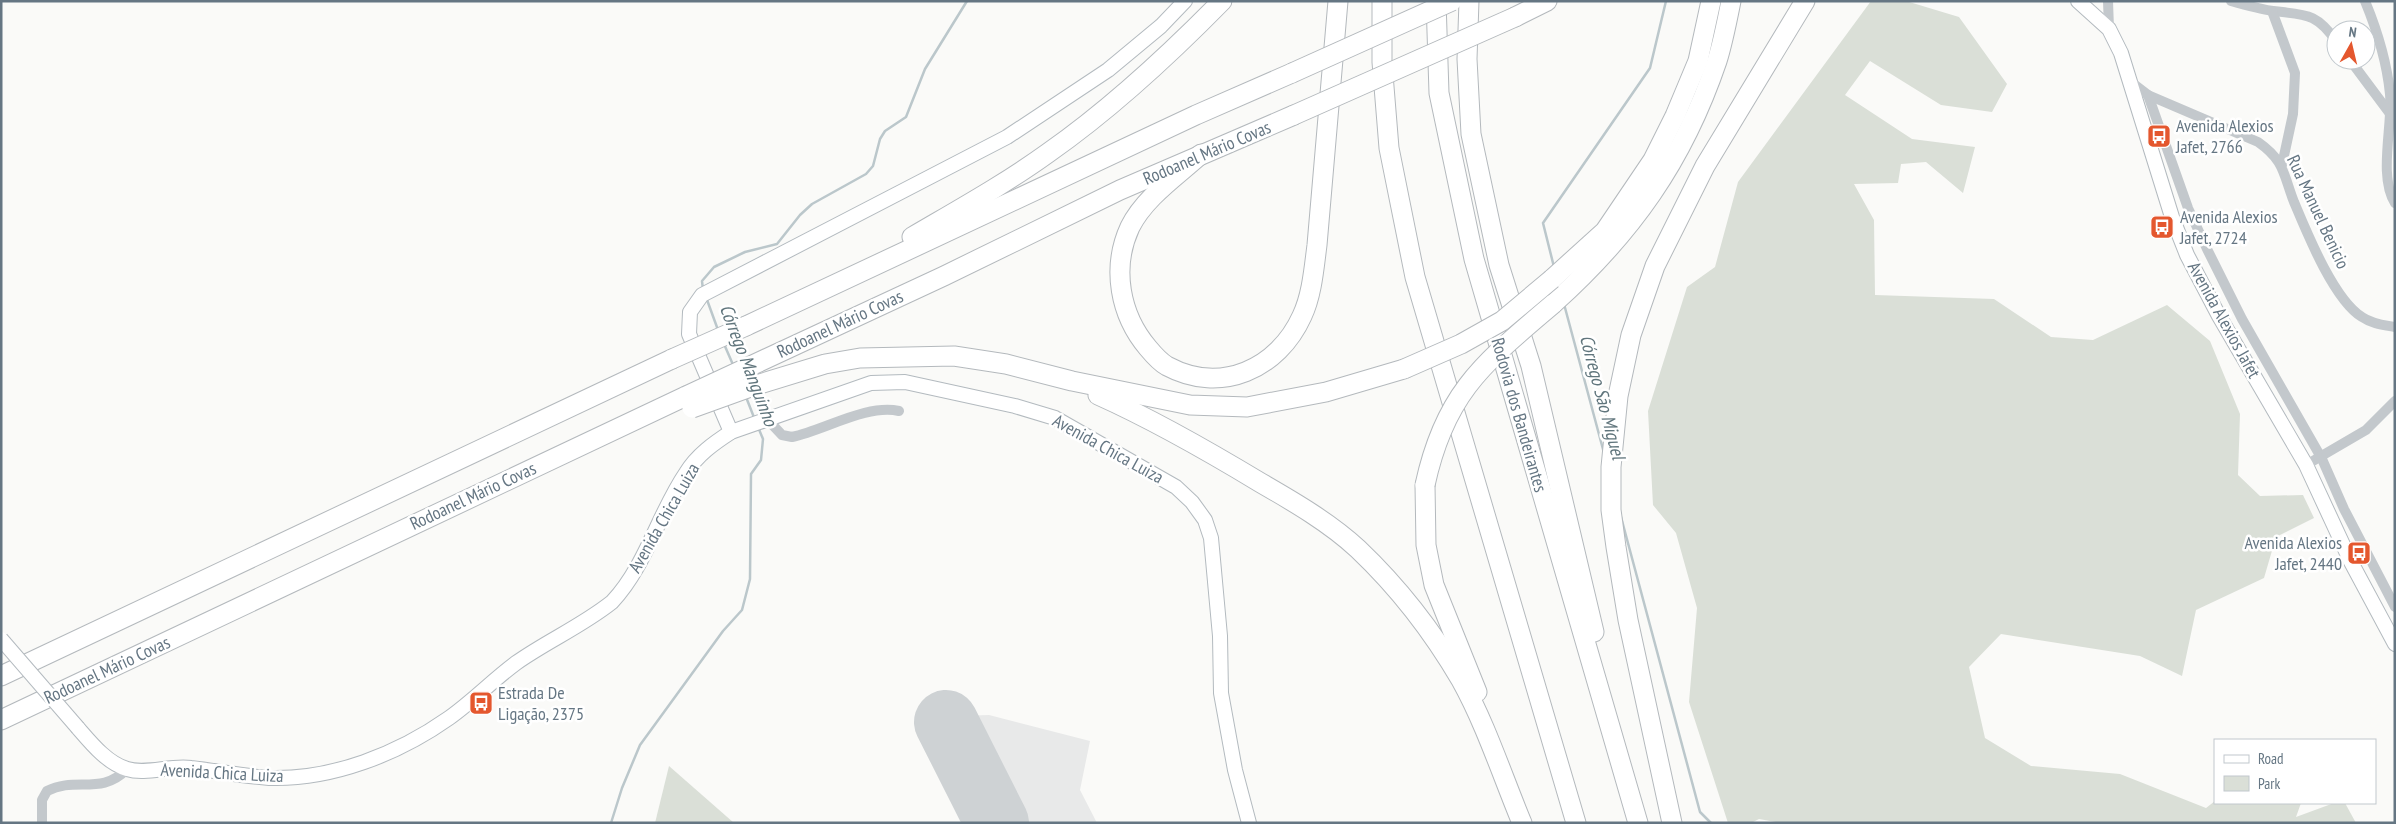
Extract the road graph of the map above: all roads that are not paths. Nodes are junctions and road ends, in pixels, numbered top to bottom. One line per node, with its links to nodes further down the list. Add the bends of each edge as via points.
1 (1185, 1): 33 (main road, via 1108,70 1007,137 702,295 688,317 688,334)
2 (1222, 1): 26 (highway, via 1185,39 1107,108 1047,154 905,240)
3 (1338, 1): 23 (highway, via 1317,246 1303,315 1286,345 1270,359 1240,375 1226,378 1202,378 1165,365 1136,333 1128,318 1120,286 1120,260 1130,227 1147,202)
4 (1382, 1): 47 (highway, via 1382,62 1389,148 1415,277)
5 (1436, 1): 42 (highway, Rodovia dos Bandeirantes, via 1439,93 1474,259)
6 (1452, 1): 26 (highway, Rodoanel Mário Covas, bridge, via 1196,115)
7 (1469, 1): 42 (highway, via 1467,58 1471,134 1499,265 1531,366 1564,499)
8 (1547, 1): 23 (highway, Rodoanel Mário Covas, bridge)
9 (1711, 1): 28 (highway, bridge, via 1698,61 1653,160 1606,231 1502,321 1404,369 1326,392 1247,407 1190,405)
10 (1731, 1): 41 (highway, bridge, via 1718,59 1704,96 1664,178 1620,238 1589,271 1491,357 1466,386 1443,423 1432,454 1425,485 1426,545 1434,585 1478,694)
11 (1806, 1): 49 (highway, via 1705,166 1655,266 1631,335 1618,396 1611,467 1614,538 1628,620)
12 (2078, 1): 17 (main road, Avenida Alexios Jafet)
13 (2108, 1): 17 (street, Avenida Alexios Jafet)
14 (2231, 1): 16 (street)
15 (2365, 1): 22 (street, via 2384,63)
16 (2272, 11): 18 (street, via 2310,16); 24 (street, via 2295,73 2293,114)
17 (2109, 29): 20 (main road, Avenida Alexios Jafet)
18 (2326, 29)
19 (2358, 70): 22 (street)
20 (2131, 82): 21 (street); 35 (main road, Avenida Alexios Jafet, via 2172,217 2187,254 2219,316)
21 (2148, 94): 24 (street, Rua Manuel Benicio, via 2258,142 2270,150); 34 (street, Avenida Alexios Jafet, via 2188,208 2207,249)
22 (2393, 114): 25 (street, via 2388,182)
23 (1201, 154): 30 (highway, Rodoanel Mário Covas, bridge, via 744,369)
24 (2282, 165): 27 (street, Rua Manuel Benicio, via 2294,202 2340,294 2360,317)
25 (2395, 203)
26 (750, 324): 39 (highway, Rodoanel Mário Covas, bridge)
27 (2395, 327)
28 (1072, 381): 30 (highway, bridge, via 1006,364 954,356 906,355 825,364); 41 (highway, via 1159,424 1235,467 1315,517 1357,548 1394,586 1430,633 1461,680)
29 (2395, 401): 34 (street, via 2366,430)
30 (689, 402): 40 (highway, Rodoanel Mário Covas, via 608,432)
31 (899, 410): 32 (street, via 873,411 792,437 782,435)
32 (767, 419): 33 (main road, Avenida Chica Luiza); 45 (main road, Avenida Chica Luiza, via 871,383 905,382 1015,406 1054,418 1176,487 1205,520 1211,538 1220,636 1221,693 1235,770)
33 (731, 432): 43 (main road, Avenida Chica Luiza, via 701,455 686,472 637,566 612,602 515,664 449,718 410,743 352,766 295,777 269,778 188,768)
34 (2320, 456): 35 (street); 36 (street, Avenida Alexios Jafet)
35 (2306, 465): 38 (main road, Avenida Alexios Jafet, via 2351,562)
36 (2395, 607)
37 (1, 639): 43 (main road, bridge, via 101,753)
38 (2395, 643)
39 (1, 676)
40 (1, 720)
41 (1482, 723): 46 (highway)
42 (1621, 766): 48 (highway, Rodovia dos Bandeirantes)
43 (127, 769): 44 (street, via 112,782 61,786 47,792 42,800)
44 (42, 823)
45 (1249, 823)
46 (1522, 823)
47 (1576, 823)
48 (1638, 823)
49 (1672, 823)

